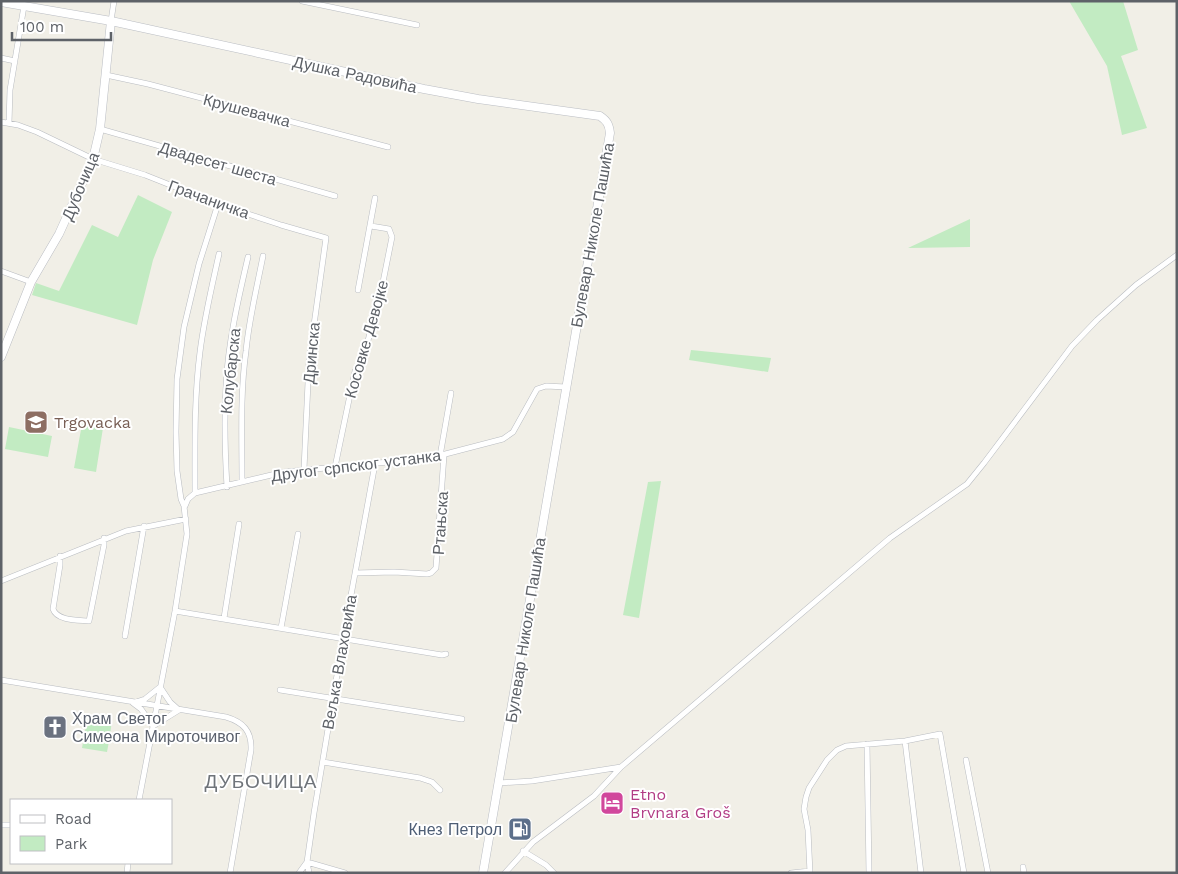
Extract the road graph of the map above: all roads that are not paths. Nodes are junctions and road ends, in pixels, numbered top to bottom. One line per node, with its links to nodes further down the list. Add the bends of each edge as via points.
1 (114, 1): 5 (street, Дубочица)
2 (302, 1): 6 (street)
3 (1, 2): 4 (street, Душка Радовића)
4 (24, 6): 5 (street, Душка Радовића); 8 (street)
5 (112, 21): 9 (street, Дубочица); 10 (street, Душка Радовића, via 478,100)
6 (417, 25)
7 (1, 58): 8 (street)
8 (15, 61): 12 (street)
9 (106, 75): 13 (street, Дубочица); 14 (street, Крушевачка)
10 (600, 116): 30 (street, Булевар Николе Пашића, via 606,120 610,133)
11 (1, 122): 12 (street, Грачаничка)
12 (9, 123): 15 (street, Грачаничка, via 37,132)
13 (100, 129): 15 (street, Дубочица); 16 (street, Двадесет шеста)
14 (388, 147)
15 (93, 159): 18 (street, Грачаничка, via 145,175); 26 (street, Дубочица, via 59,234)
16 (335, 196)
17 (376, 198): 19 (street, Косовке Девојке)
18 (218, 204): 20 (street, Грачаничка); 39 (street, via 191,294 177,380 177,471)
19 (371, 226): 27 (street, Косовке Девојке); 34 (street, Косовке Девојке, via 389,229 392,237 362,360 355,371)
20 (326, 238): 35 (street, Дринска, via 309,361)
21 (219, 254): 38 (street, via 200,351)
22 (263, 256): 36 (street, via 243,382)
23 (1177, 256): 67 (street, via 1136,285 1072,346 966,484 890,538)
24 (248, 257): 37 (street, Колубарска, via 230,344 226,385)
25 (1, 272): 26 (street)
26 (31, 282): 28 (street, Дубочица)
27 (358, 290)
28 (4, 341): 29 (street, Дубочица)
29 (1, 357)
30 (566, 386): 32 (street, Другог српског устанка, via 537,389 507,437); 68 (street, Булевар Николе Пашића)
31 (451, 393): 32 (street, Ртањска)
32 (442, 455): 33 (street, Другог српског устанка); 46 (street, Ртањска, via 436,568 427,574)
33 (375, 464): 34 (street, Другог српског устанка); 46 (street, Вељка Влаховића)
34 (335, 467): 35 (street, Другог српског устанка)
35 (304, 469): 36 (street, Другог српског устанка)
36 (242, 482): 37 (street, Другог српског устанка)
37 (227, 487): 38 (street, Другог српског устанка)
38 (195, 493): 39 (street)
39 (184, 506): 40 (street)
40 (186, 519): 42 (street); 48 (street, via 187,534)
41 (239, 524): 49 (street)
42 (144, 526): 44 (street); 51 (street)
43 (298, 534): 50 (street)
44 (104, 538): 45 (street); 45 (street, via 90,622 58,617 54,612)
45 (60, 556): 47 (street)
46 (355, 573): 52 (street, Вељка Влаховића)
47 (1, 581)
48 (174, 611): 49 (street); 55 (street)
49 (224, 618): 50 (street)
50 (281, 628): 52 (street)
51 (126, 636)
52 (343, 639): 53 (street); 57 (street, Вељка Влаховића)
53 (446, 654)
54 (1, 680): 58 (street)
55 (160, 687): 58 (street, via 152,695); 59 (street); 60 (street)
56 (280, 690): 57 (street)
57 (333, 699): 61 (street); 66 (street, Вељка Влаховића)
58 (133, 703): 59 (street); 62 (street, via 141,708)
59 (156, 706): 60 (street); 62 (street)
60 (179, 710): 62 (street); 75 (street, via 234,720 244,726 251,737)
61 (462, 719)
62 (153, 726): 70 (street)
63 (904, 741): 64 (street); 83 (street); 84 (street, via 940,734)
64 (867, 744): 74 (street, via 836,750 809,788 804,809); 82 (street)
65 (966, 760): 85 (street)
66 (323, 762): 69 (street, via 420,778 432,782); 72 (street, Вељка Влаховића)
67 (621, 767): 68 (street); 71 (street, via 594,796)
68 (499, 783): 79 (street, Булевар Николе Пашића)
69 (440, 790)
70 (139, 799)
71 (523, 851): 73 (street); 80 (street)
72 (306, 862): 76 (street, Вељка Влаховића); 77 (street, Вељка Влаховића); 78 (street)
73 (505, 872)
74 (810, 872): 81 (street)
75 (230, 873)
76 (299, 873)
77 (309, 873)
78 (345, 873)
79 (483, 873)
80 (554, 873)
81 (791, 873)
82 (869, 873)
83 (921, 873)
84 (964, 873)
85 (988, 873)

